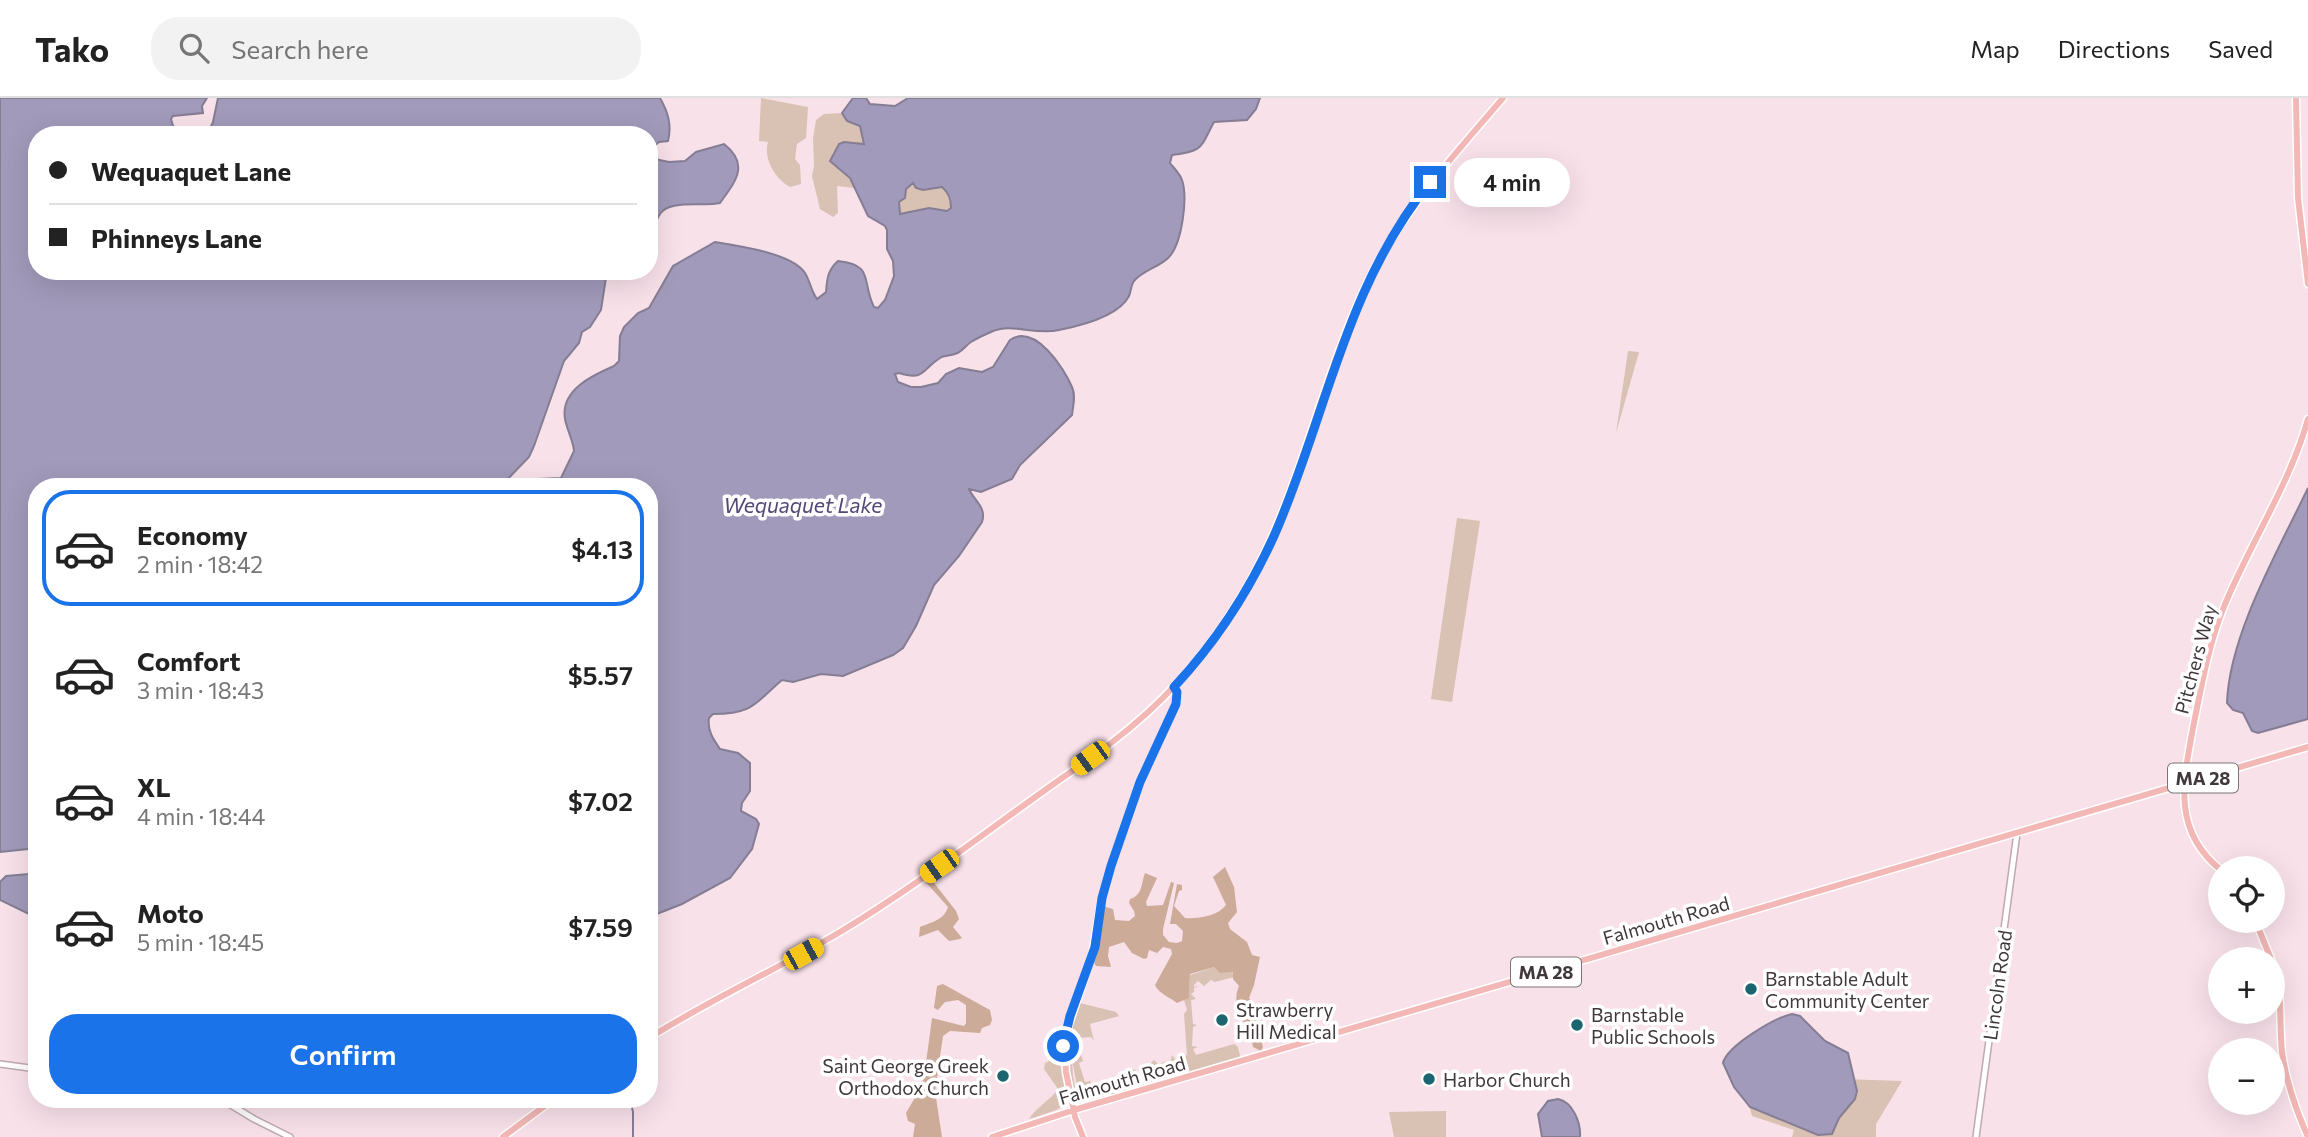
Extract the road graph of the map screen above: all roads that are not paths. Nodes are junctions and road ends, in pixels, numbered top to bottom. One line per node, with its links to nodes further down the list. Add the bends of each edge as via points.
1 (1503, 98): 5 (main road, via 1421,194 1380,257 1348,329 1272,539 1219,632)
2 (2296, 98): 3 (main road, via 2298,198)
3 (2308, 284)
4 (2308, 419): 7 (main road, Pitchers Way, via 2215,631)
5 (1174, 687): 11 (main road, via 1112,743 881,906); 16 (main road, via 1176,704 1140,782 1111,866 1095,947 1064,1042)
6 (2308, 747): 7 (main road, Falmouth Road / MA 28)
7 (2184, 783): 8 (main road, Falmouth Road / MA 28); 9 (main road, Pitchers Way, via 2193,836)
8 (2017, 833): 16 (main road, Falmouth Road / MA 28); 21 (street, Lincoln Road)
9 (2208, 859)
10 (2280, 1024): 22 (main road, via 2286,1070)
11 (658, 1033)
12 (0, 1064): 13 (street)
13 (28, 1068)
14 (236, 1108): 17 (street)
15 (542, 1108): 18 (main road)
16 (1074, 1110): 19 (main road, Falmouth Road / MA 28); 20 (main road)
17 (290, 1137)
18 (503, 1137)
19 (992, 1137)
20 (1083, 1137)
21 (1976, 1137)
22 (2308, 1137)

